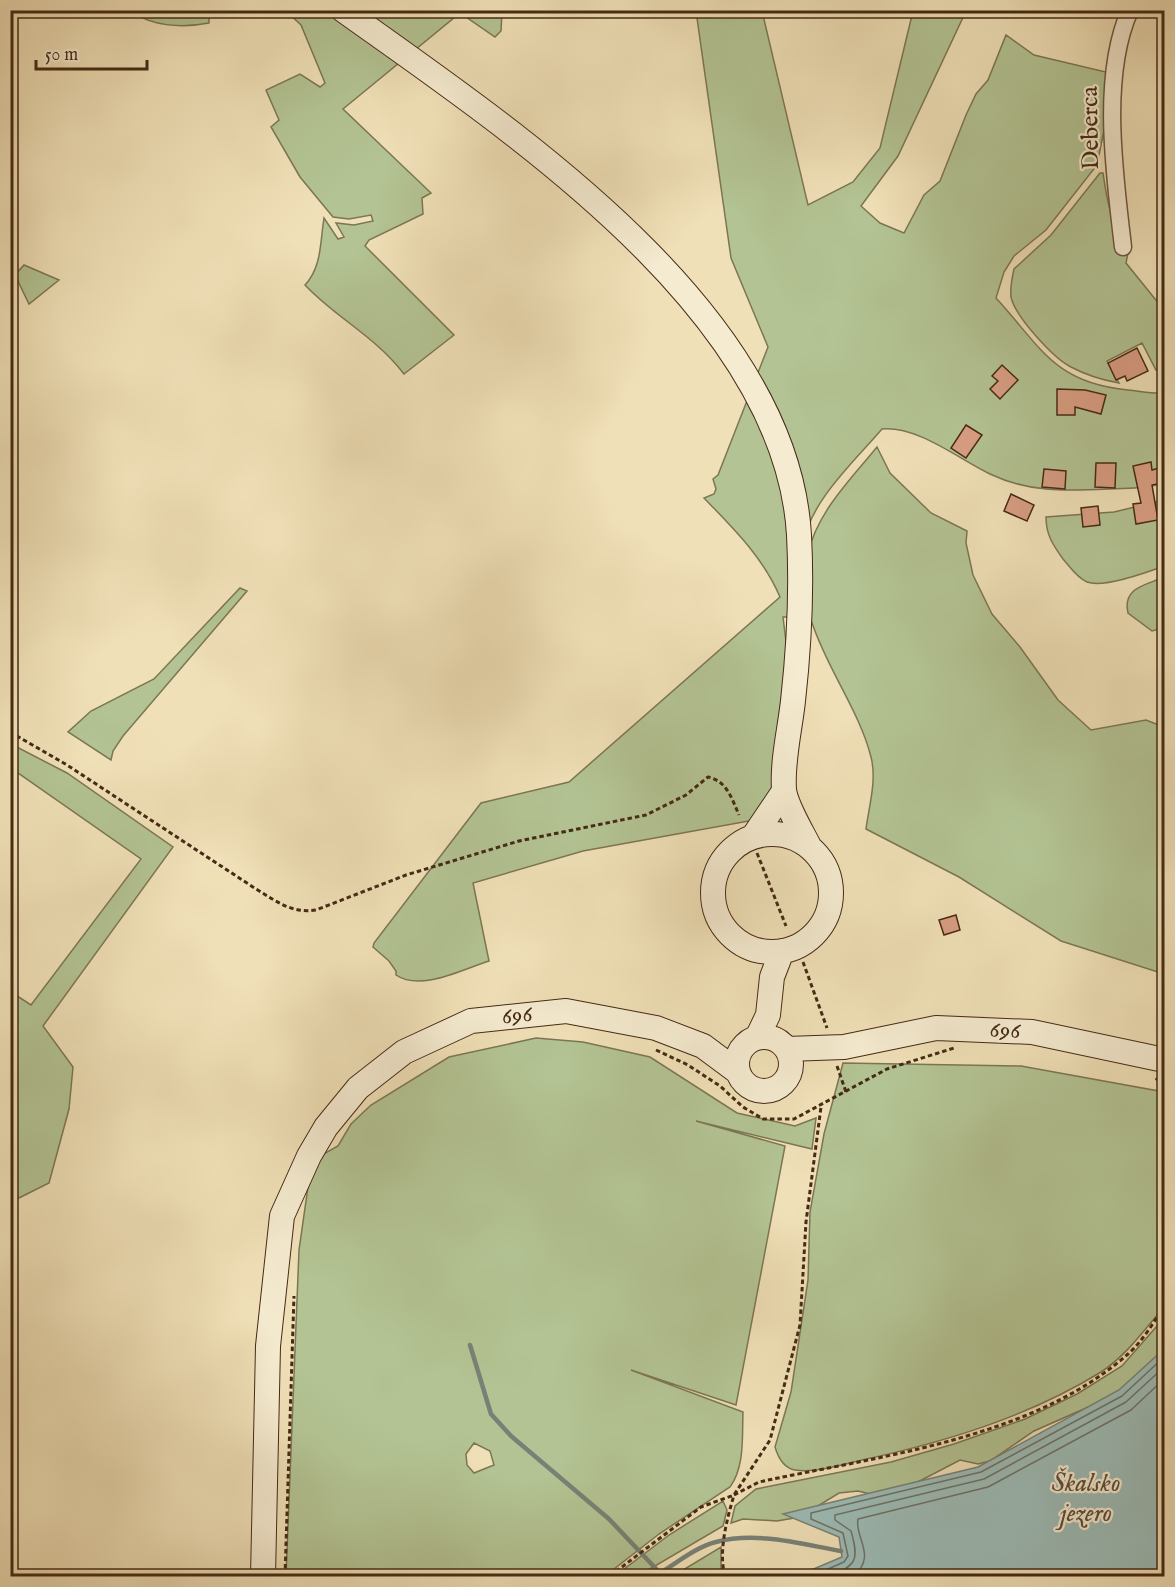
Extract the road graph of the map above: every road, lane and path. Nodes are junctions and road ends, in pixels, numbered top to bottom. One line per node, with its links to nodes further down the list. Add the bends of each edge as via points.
1 (343, 10): 5 (main road, via 496,120 592,198 671,277 731,350 759,400 782,454 799,535 797,647)
2 (1130, 10): 3 (street, Deberca, via 1114,80 1114,162)
3 (1123, 247)
4 (10, 732): 6 (path, via 68,765 286,907 302,912 519,840 646,815 686,795 708,777 717,779 728,790)
5 (784, 791): 7 (main road); 8 (main road)
6 (739, 815)
7 (754, 844): 8 (main road, via 772,834); 9 (path); 10 (main road, via 735,846 714,879 718,917 729,934)
8 (809, 846): 11 (main road, via 822,861 831,898 816,933)
9 (786, 926)
10 (744, 945): 11 (main road); 12 (main road)
11 (792, 957): 12 (main road); 17 (path)
12 (772, 977): 13 (main road)
13 (767, 1042): 14 (main road, 696 / 696); 17 (main road, 696 / 696); 19 (main road, via 738,1055); 20 (main road, via 791,1058)
14 (703, 1046): 19 (main road, 696 / 696); 27 (main road, 696 / 696, via 656,1028 566,1011 471,1021 404,1052 358,1088 326,1127 282,1216 268,1347)
15 (649, 1047): 23 (path, via 688,1065 764,1119 794,1119)
16 (958, 1047): 22 (path, via 887,1068)
17 (836, 1048): 18 (main road, 696 / 696, via 936,1028 1032,1032); 20 (main road, 696 / 696); 22 (path)
18 (1157, 1065): 21 (path)
19 (738, 1072): 20 (main road, 696 / 696, via 749,1087 766,1092 784,1084)
20 (789, 1076)
21 (1164, 1088)
22 (846, 1092): 23 (path)
23 (821, 1107): 26 (path, via 806,1222 800,1325 770,1440)
24 (294, 1293): 28 (path)
25 (1164, 1308): 26 (path, via 1130,1352 1086,1384 1048,1404 929,1448 759,1482)
26 (734, 1495): 29 (path, via 701,1507); 30 (path, via 726,1530 722,1566)
27 (263, 1576)
28 (285, 1576)
29 (610, 1576)
30 (725, 1576)

